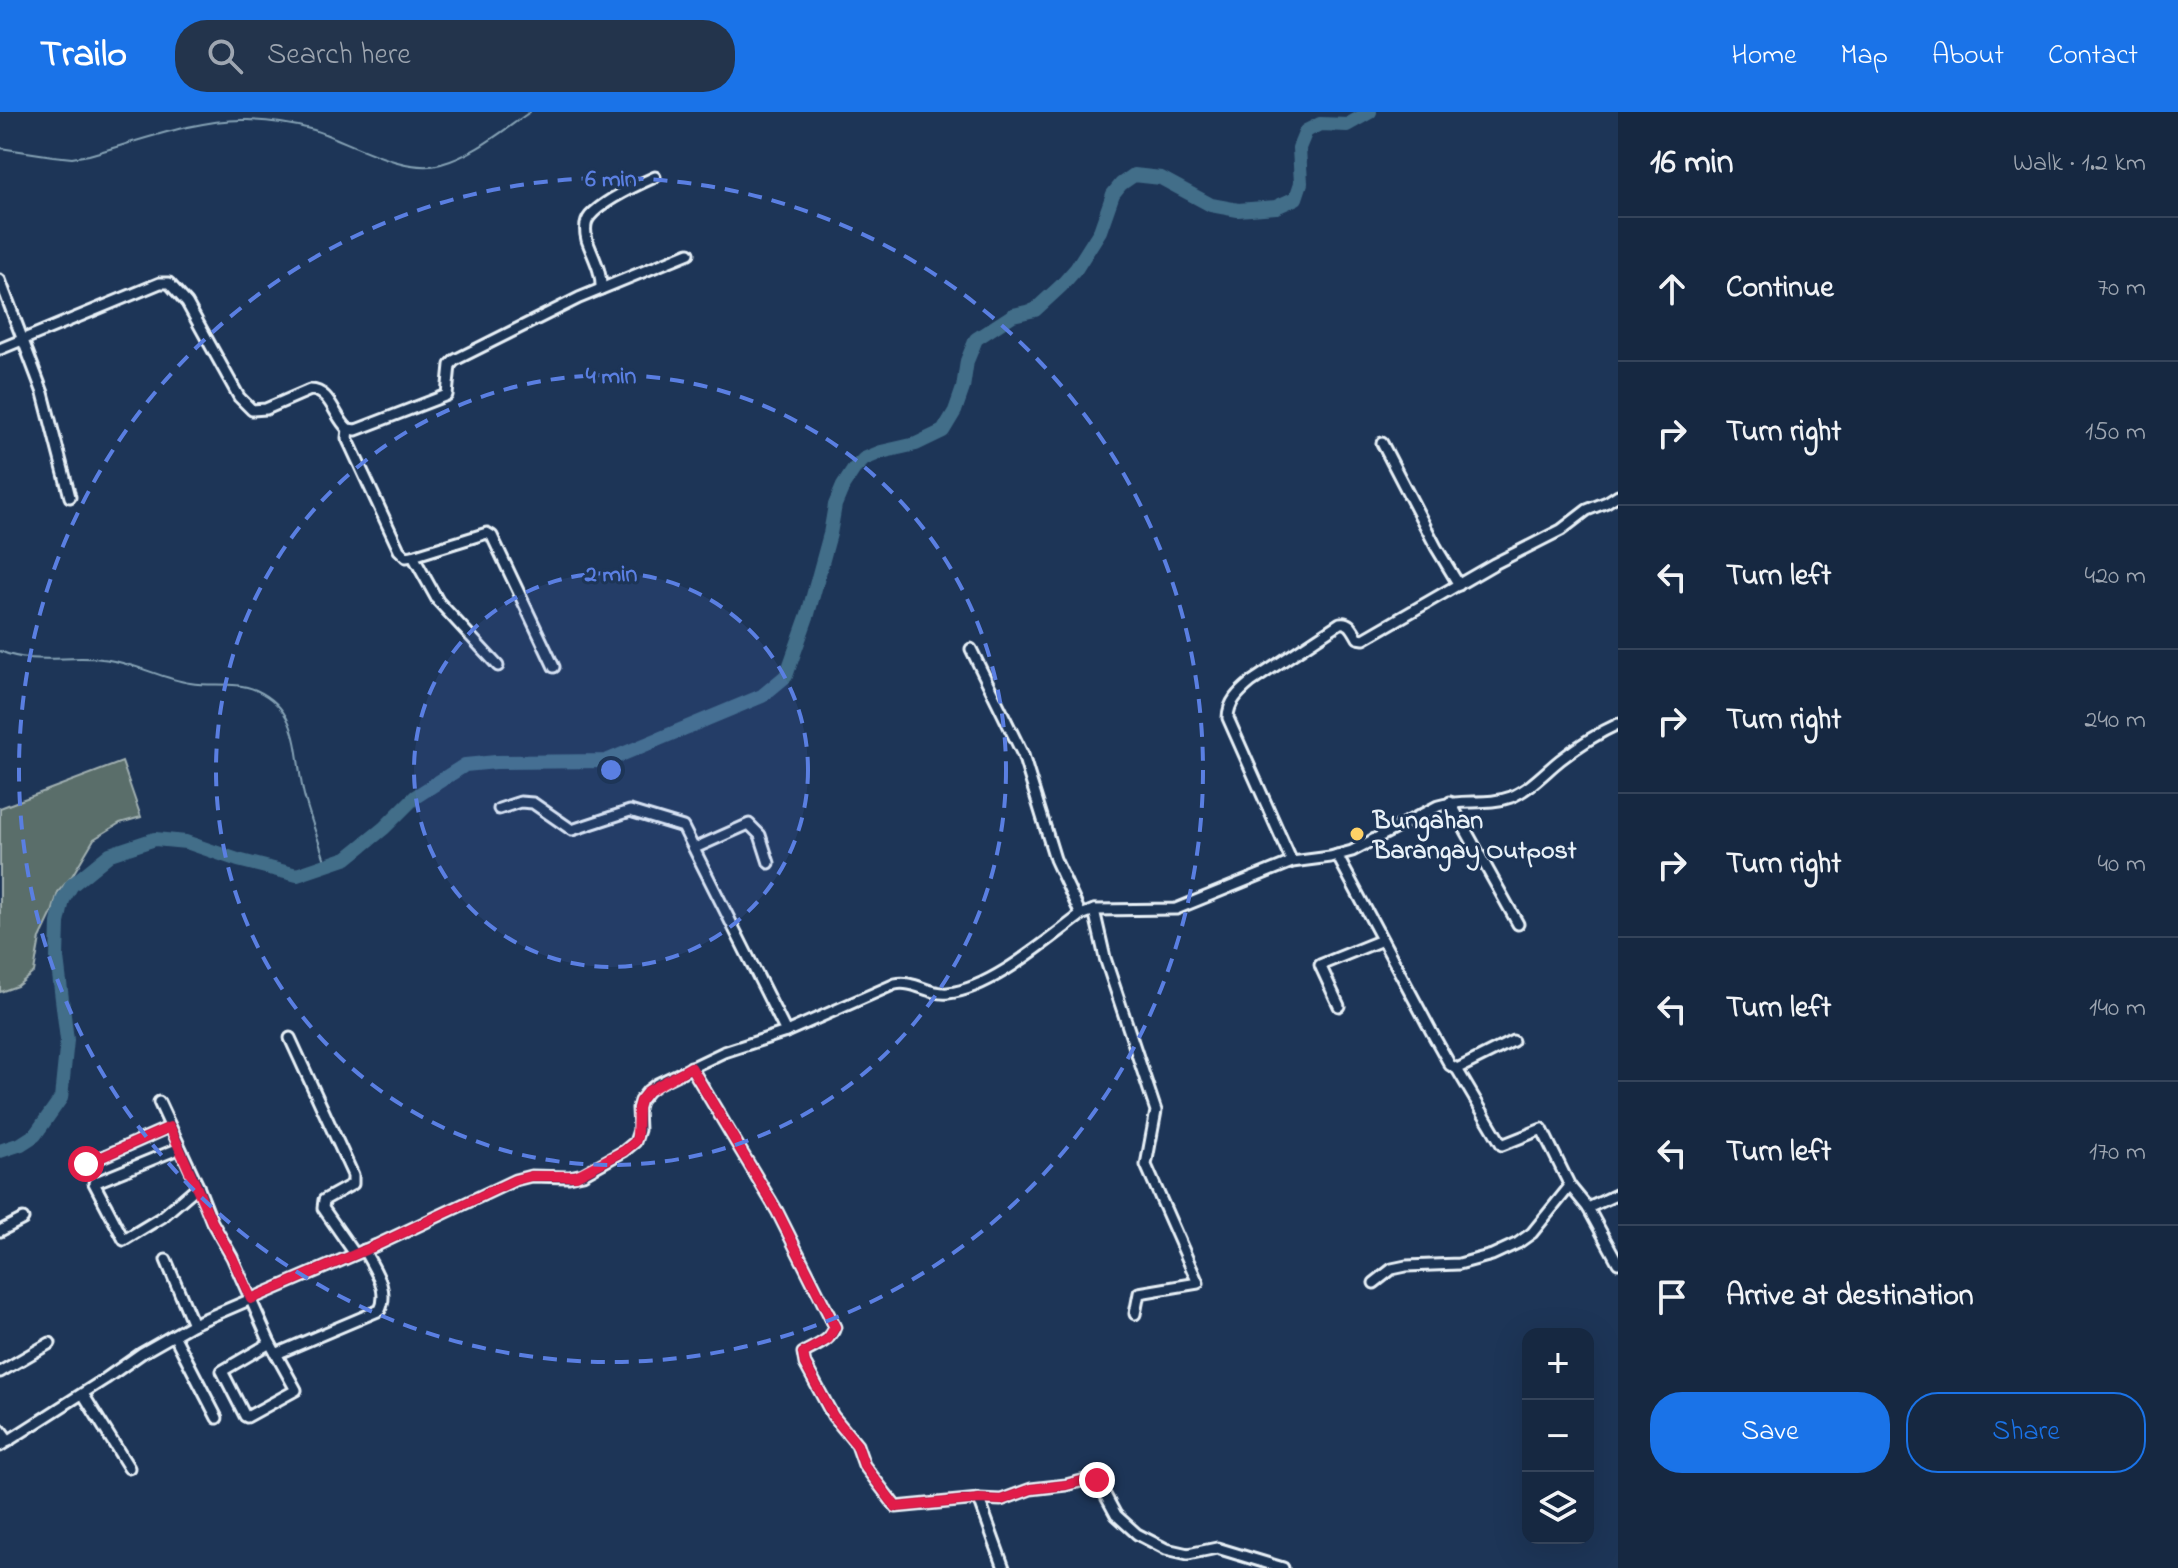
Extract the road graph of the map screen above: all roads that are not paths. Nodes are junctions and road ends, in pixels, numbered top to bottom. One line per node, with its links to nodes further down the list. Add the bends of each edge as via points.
1 (655, 177): 4 (street, via 589,217 585,229)
2 (689, 253): 4 (street)
3 (0, 280): 5 (street)
4 (601, 289): 7 (street, via 455,360 447,395)
5 (24, 339): 6 (street); 7 (street, via 169,283 187,303 239,397 252,410 318,390); 10 (street)
6 (0, 349)
7 (348, 429): 11 (street, via 347,438 399,550)
8 (1382, 443): 12 (street)
9 (1618, 495): 12 (street)
10 (70, 497)
11 (413, 556): 14 (street, via 438,601); 15 (street, via 487,533 492,536)
12 (1459, 585): 21 (street, via 1364,639 1340,623 1232,700 1228,718)
13 (971, 649): 24 (street, via 1023,755 1055,859)
14 (498, 666)
15 (554, 667)
16 (1618, 724): 17 (street, via 1515,795 1487,803)
17 (1450, 802): 20 (street); 25 (street)
18 (499, 809): 19 (street, via 533,803 572,830 630,811 683,827)
19 (695, 848): 22 (street, via 749,824 760,835); 28 (street)
20 (1337, 855): 21 (street); 26 (street)
21 (1292, 862): 23 (street, via 1176,909)
22 (769, 863)
23 (1094, 910): 24 (street); 48 (street, via 1156,1111 1146,1165 1198,1283 1139,1293)
24 (1081, 915): 28 (street, via 1005,970 973,986 945,994 895,984)
25 (1518, 924)
26 (1382, 940): 27 (street, via 1320,965); 32 (street, via 1450,1065)
27 (1339, 1006)
28 (786, 1032): 31 (street)
29 (290, 1038): 43 (street, via 353,1175 353,1184 324,1200 323,1208)
30 (1513, 1041): 32 (street)
31 (691, 1067): 43 (street, via 640,1101 637,1137 624,1151 576,1176 515,1180); 60 (street, via 777,1211 835,1327 828,1339 803,1353 805,1364 833,1416 857,1445 864,1465 896,1507)
32 (1457, 1069): 38 (street, via 1502,1145 1542,1129)
33 (159, 1102): 34 (street)
34 (170, 1127): 35 (street); 36 (street)
35 (180, 1148): 37 (street); 37 (street, via 94,1183 124,1240)
36 (86, 1164)
37 (198, 1186): 47 (street)
38 (1570, 1186): 40 (street); 46 (street, via 1518,1243 1468,1262 1392,1269)
39 (1618, 1194): 40 (street)
40 (1588, 1208): 45 (street)
41 (23, 1219): 42 (street)
42 (0, 1231)
43 (360, 1252): 47 (street); 53 (street, via 383,1287 380,1310)
44 (166, 1260): 49 (street)
45 (1618, 1263)
46 (1374, 1283)
47 (251, 1299): 49 (street); 52 (street)
48 (1135, 1314)
49 (193, 1324): 50 (street)
50 (174, 1335): 55 (street); 56 (street)
51 (50, 1343): 54 (street)
52 (270, 1343): 53 (street); 53 (street, via 223,1369 247,1417 296,1390)
53 (276, 1354)
54 (0, 1372)
55 (83, 1394): 58 (street); 59 (street)
56 (217, 1418)
57 (0, 1429): 58 (street)
58 (4, 1444)
59 (129, 1468)
60 (979, 1499): 61 (street); 62 (street, via 1001,1500 1093,1478 1116,1515 1166,1549 1188,1554 1217,1548)
61 (1004, 1568)
62 (1283, 1568)

